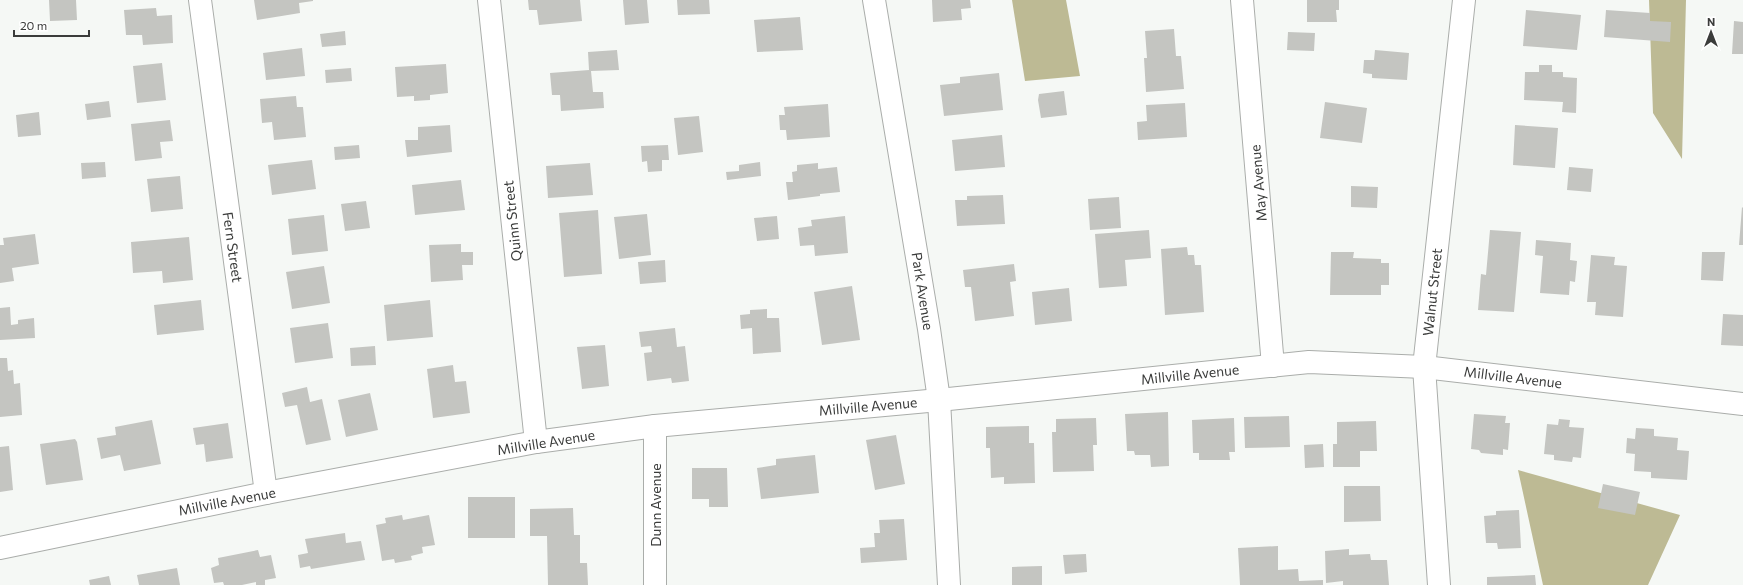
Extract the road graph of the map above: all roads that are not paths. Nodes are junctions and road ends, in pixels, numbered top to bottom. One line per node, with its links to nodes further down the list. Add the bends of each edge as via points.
1 (200, 0): 12 (street, Fern Street)
2 (489, 0): 11 (street, Quinn Street)
3 (874, 0): 8 (street, Park Avenue)
4 (1242, 0): 6 (street, May Avenue)
5 (1464, 0): 7 (street, Walnut Street)
6 (1273, 366): 7 (street, Millville Avenue, via 1309,362); 8 (street, Millville Avenue)
7 (1424, 367): 9 (street, Millville Avenue); 16 (street, Walnut Street)
8 (939, 400): 10 (street, Millville Avenue); 15 (street, Park Avenue)
9 (1743, 404)
10 (655, 426): 11 (street, Millville Avenue); 14 (street, Dunn Avenue)
11 (536, 442): 12 (street, Millville Avenue)
12 (266, 493): 13 (street, Millville Avenue)
13 (0, 548)
14 (655, 585)
15 (949, 585)
16 (1439, 585)

